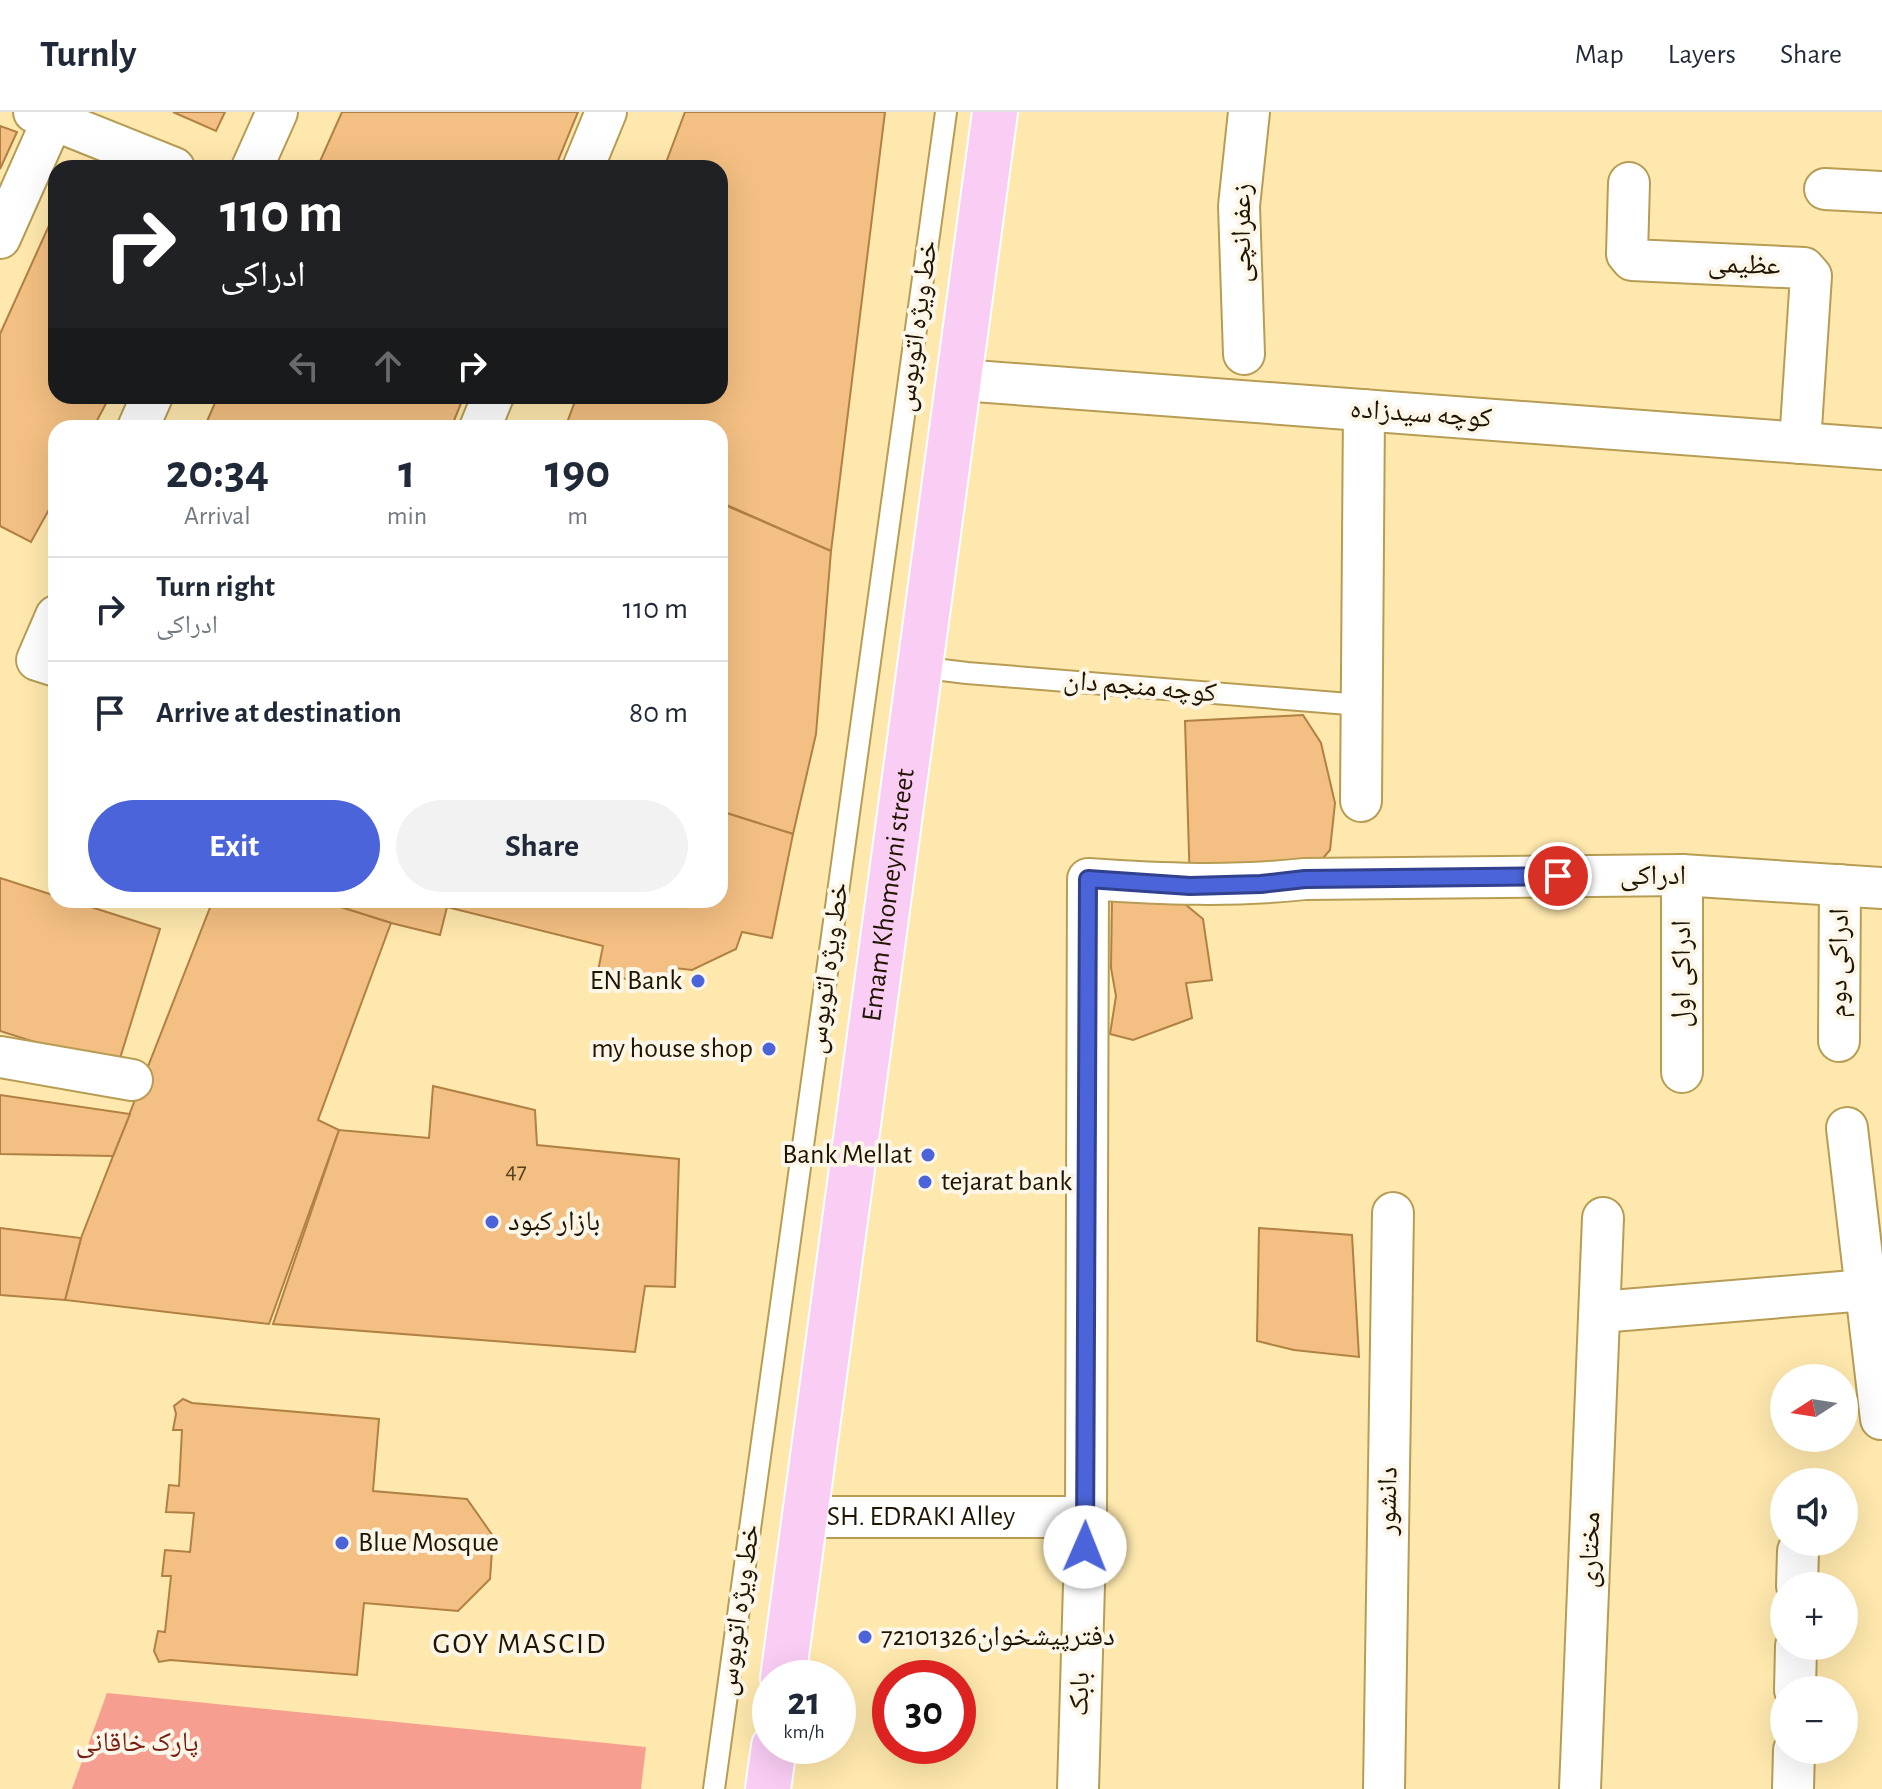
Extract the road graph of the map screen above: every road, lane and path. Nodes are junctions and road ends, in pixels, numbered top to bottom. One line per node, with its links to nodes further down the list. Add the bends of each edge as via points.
1 (277, 112): 8 (street)
2 (606, 112): 9 (street)
3 (946, 112): 43 (lane, خط ویژه اتوبوس)
4 (995, 112): 15 (main road, Emam Khomeyni street)
5 (1249, 112): 14 (street, زعفرانچی, via 1239,206)
6 (48, 114): 7 (street); 13 (street)
7 (155, 160)
8 (256, 160)
9 (586, 160)
10 (1629, 183): 17 (street, عظیمی, via 1627,254 1632,260 1809,271)
11 (1825, 189): 12 (street)
12 (1882, 192)
13 (0, 238)
14 (1244, 354)
15 (961, 380): 16 (street, کوچه سیدزاده); 21 (main road, Emam Khomeyni street)
16 (1364, 410): 17 (street, کوچه سیدزاده); 22 (street)
17 (1800, 443): 18 (street, کوچه سیدزاده)
18 (1882, 449)
19 (48, 635): 20 (street, via 37,660)
20 (48, 663)
21 (918, 667): 22 (lane, کوچه منجم دان); 38 (main road, Emam Khomeyni street)
22 (1361, 705): 23 (street)
23 (1361, 801)
24 (1682, 875): 25 (street, ادراکی, via 1305,879 1190,886); 26 (street, ادراکی); 30 (street, ادراکی اول)
25 (1088, 879): 39 (street, بابک)
26 (1840, 885): 27 (street, ادراکی); 28 (street, ادراکی دوم)
27 (1882, 888)
28 (1839, 1041)
29 (0, 1057): 31 (street)
30 (1682, 1072)
31 (132, 1080)
32 (1847, 1128): 35 (street)
33 (1393, 1213): 46 (street, دانشور)
34 (1603, 1218): 36 (street, مختاری)
35 (1866, 1290): 36 (street); 37 (street)
36 (1600, 1312): 47 (street, مختاری)
37 (1881, 1419)
38 (805, 1517): 39 (street, SH. EDRAKI Alley); 40 (main road, Emam Khomeyni street)
39 (1086, 1517): 45 (street, بابک)
40 (785, 1660)
41 (771, 1764): 44 (main road)
42 (1794, 1764): 48 (street)
43 (714, 1789)
44 (768, 1789)
45 (1078, 1789)
46 (1384, 1789)
47 (1580, 1789)
48 (1793, 1789)

